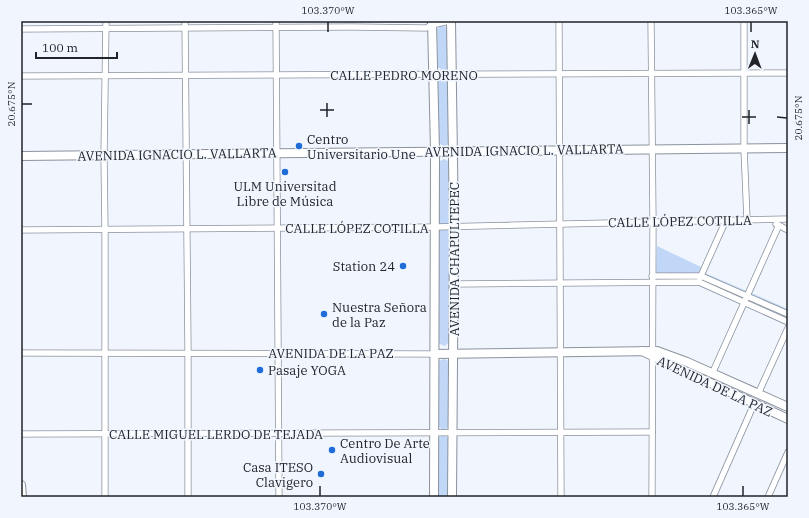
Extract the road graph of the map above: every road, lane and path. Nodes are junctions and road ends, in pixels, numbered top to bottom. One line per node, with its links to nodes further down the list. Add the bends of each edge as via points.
1 (106, 21): 10 (street)
2 (185, 21): 11 (street)
3 (450, 21): 7 (street); 16 (street, AVENIDA CHAPULTEPEC)
4 (559, 21): 17 (street)
5 (651, 21): 18 (street)
6 (744, 21): 13 (street)
7 (432, 23): 9 (street, via 426,28); 15 (street, AVENIDA CHAPULTEPEC)
8 (276, 24): 9 (street); 11 (street); 19 (street)
9 (352, 24)
10 (106, 28): 11 (street); 12 (street); 21 (street)
11 (186, 28): 22 (street)
12 (21, 29)
13 (744, 73): 14 (street, CALLE PEDRO MORENO); 18 (street, CALLE PEDRO MORENO); 23 (street)
14 (788, 73)
15 (434, 74): 16 (street, CALLE PEDRO MORENO); 19 (street, CALLE PEDRO MORENO); 27 (street, AVENIDA CHAPULTEPEC)
16 (453, 74): 17 (street, CALLE PEDRO MORENO); 28 (street, AVENIDA CHAPULTEPEC)
17 (559, 74): 18 (street, CALLE PEDRO MORENO); 26 (street)
18 (651, 74): 25 (street)
19 (277, 75): 22 (street, CALLE PEDRO MORENO); 29 (street)
20 (21, 76): 21 (street, CALLE PEDRO MORENO)
21 (105, 76): 22 (street, CALLE PEDRO MORENO); 31 (street)
22 (185, 76): 30 (street)
23 (744, 148): 24 (street, AVENIDA IGNACIO L. VALLARTA); 25 (street, AVENIDA IGNACIO L. VALLARTA); 33 (street)
24 (788, 148)
25 (652, 149): 26 (street, AVENIDA IGNACIO L. VALLARTA); 37 (street)
26 (560, 150): 28 (street, AVENIDA IGNACIO L. VALLARTA); 38 (street)
27 (435, 151): 28 (street, AVENIDA IGNACIO L. VALLARTA); 29 (street, AVENIDA IGNACIO L. VALLARTA); 41 (street, AVENIDA CHAPULTEPEC)
28 (454, 151): 40 (street, AVENIDA CHAPULTEPEC)
29 (278, 153): 30 (street, AVENIDA IGNACIO L. VALLARTA); 42 (street)
30 (186, 154): 31 (street, AVENIDA IGNACIO L. VALLARTA); 43 (street)
31 (104, 155): 32 (street, AVENIDA IGNACIO L. VALLARTA); 45 (street)
32 (21, 156)
33 (746, 219): 34 (street, CALLE LÓPEZ COTILLA); 36 (street, CALLE LÓPEZ COTILLA)
34 (767, 219): 35 (street, CALLE LÓPEZ COTILLA); 39 (street)
35 (788, 219)
36 (726, 220): 37 (street, CALLE LÓPEZ COTILLA); 47 (street)
37 (653, 222): 38 (street, CALLE LÓPEZ COTILLA); 48 (street)
38 (560, 224): 40 (street, CALLE LÓPEZ COTILLA); 49 (street)
39 (779, 225): 46 (street); 51 (street)
40 (454, 226): 41 (street, CALLE LÓPEZ COTILLA); 50 (street, AVENIDA CHAPULTEPEC)
41 (434, 227): 42 (street, CALLE LÓPEZ COTILLA); 62 (street, AVENIDA CHAPULTEPEC)
42 (278, 228): 43 (street, CALLE LÓPEZ COTILLA); 59 (street)
43 (188, 229): 45 (street, CALLE LÓPEZ COTILLA); 58 (street)
44 (21, 230): 45 (street, CALLE LÓPEZ COTILLA)
45 (105, 230): 57 (street)
46 (788, 230)
47 (700, 278): 48 (street); 51 (street); 52 (street)
48 (652, 279): 49 (street); 61 (street)
49 (560, 282): 50 (street); 60 (street)
50 (454, 284): 63 (street, AVENIDA CHAPULTEPEC)
51 (747, 295): 52 (street); 53 (street)
52 (744, 302): 54 (street); 64 (street)
53 (788, 314)
54 (788, 322)
55 (788, 328): 65 (street)
56 (21, 353): 57 (street, AVENIDA DE LA PAZ)
57 (105, 353): 58 (street, AVENIDA DE LA PAZ); 74 (street)
58 (188, 353): 59 (street, AVENIDA DE LA PAZ); 75 (street)
59 (278, 353): 62 (street, AVENIDA DE LA PAZ); 76 (street)
60 (561, 353): 61 (street, AVENIDA DE LA PAZ); 63 (street, AVENIDA DE LA PAZ); 69 (street)
61 (652, 353): 64 (street, AVENIDA DE LA PAZ, via 657,351); 66 (street, AVENIDA DE LA PAZ); 70 (street)
62 (434, 354): 63 (street, AVENIDA DE LA PAZ); 71 (street, AVENIDA CHAPULTEPEC)
63 (454, 354): 72 (street, AVENIDA CHAPULTEPEC)
64 (712, 374): 65 (street, AVENIDA DE LA PAZ)
65 (758, 394): 67 (street, AVENIDA DE LA PAZ)
66 (754, 404): 68 (street, AVENIDA DE LA PAZ); 87 (street)
67 (788, 407)
68 (788, 419)
69 (561, 432): 70 (street, CALLE MIGUEL LERDO DE TEJADA); 72 (street, CALLE MIGUEL LERDO DE TEJADA); 85 (street)
70 (652, 432): 86 (street)
71 (434, 433): 72 (street, CALLE MIGUEL LERDO DE TEJADA); 76 (street, CALLE MIGUEL LERDO DE TEJADA); 83 (street, AVENIDA CHAPULTEPEC)
72 (452, 433): 84 (street, AVENIDA CHAPULTEPEC)
73 (21, 434): 74 (street, CALLE MIGUEL LERDO DE TEJADA)
74 (104, 434): 75 (street, CALLE MIGUEL LERDO DE TEJADA); 80 (street)
75 (188, 434): 76 (street, CALLE MIGUEL LERDO DE TEJADA); 81 (street)
76 (278, 434): 82 (street)
77 (788, 452): 88 (street)
78 (21, 485): 79 (street)
79 (22, 497)
80 (105, 497)
81 (188, 497)
82 (279, 497)
83 (434, 497)
84 (452, 497)
85 (561, 497)
86 (652, 497)
87 (713, 497)
88 (768, 497)

